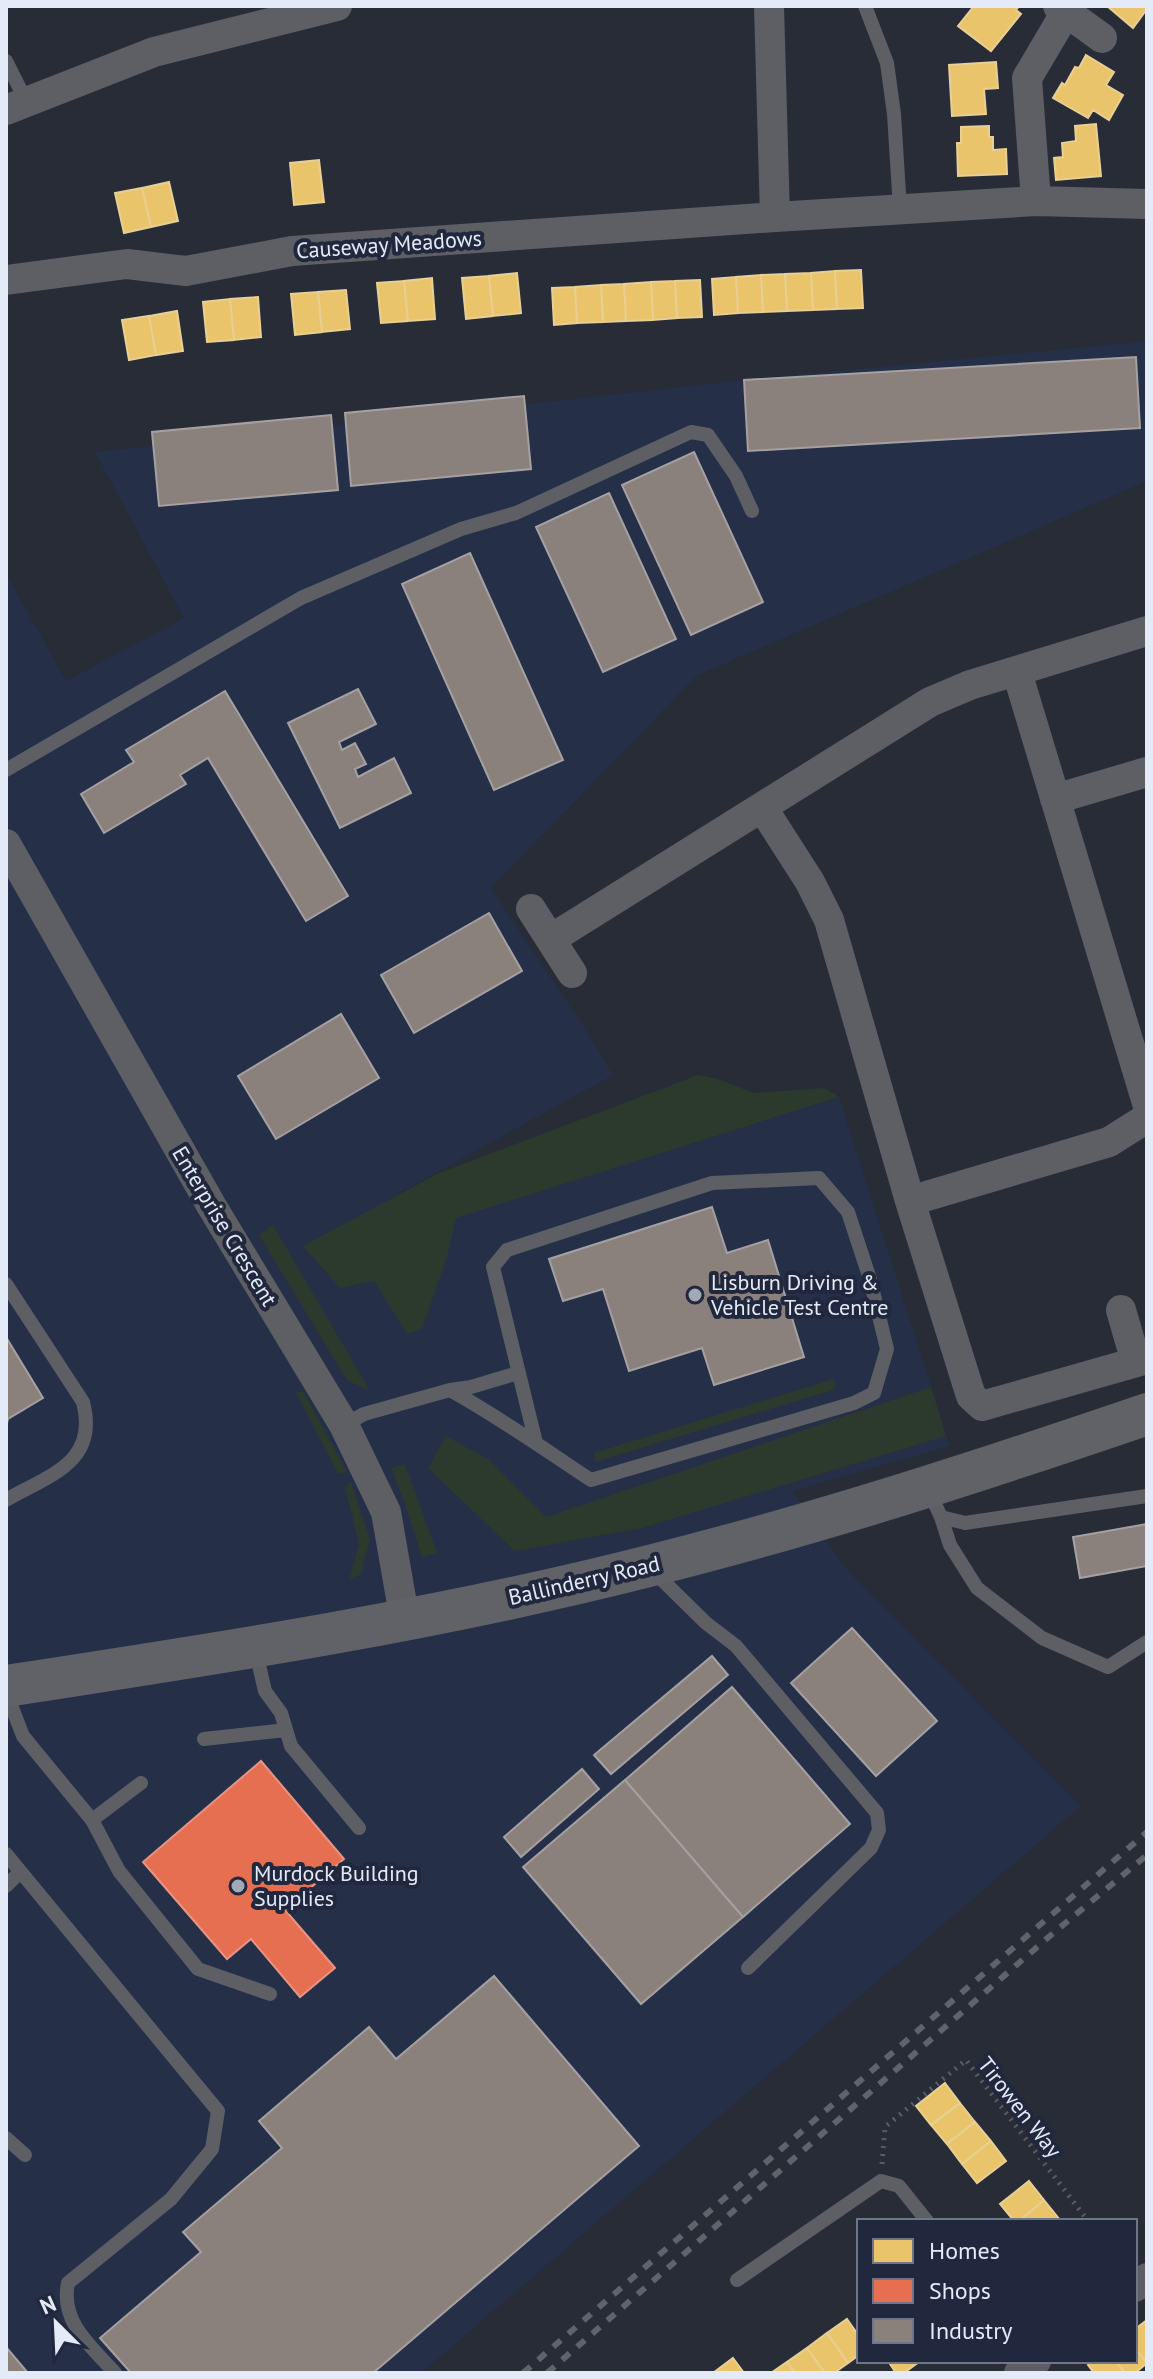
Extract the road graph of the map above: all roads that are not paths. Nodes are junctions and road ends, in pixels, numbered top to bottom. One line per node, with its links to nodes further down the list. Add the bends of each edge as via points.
1 (337, 6): 7 (street, via 154,52)
2 (769, 6): 11 (street)
3 (865, 6): 10 (lane, via 887,63)
4 (1062, 9): 5 (street); 8 (street, via 1027,78)
5 (1102, 38)
6 (6, 61): 7 (lane)
7 (16, 106)
8 (1036, 201): 9 (street, Causeway Meadows); 10 (street, Causeway Meadows)
9 (1147, 204)
10 (900, 209): 11 (street, Causeway Meadows)
11 (775, 217): 12 (street, Causeway Meadows, via 292,251 186,271 127,264)
12 (6, 280)
13 (752, 511): 16 (lane, via 708,435 691,432 516,513 461,529 301,598)
14 (1147, 631): 15 (street)
15 (1017, 672): 18 (street); 19 (street, via 930,702)
16 (6, 770)
17 (1147, 772): 18 (street)
18 (1055, 799): 24 (street)
19 (762, 807): 22 (street); 27 (street, via 829,920)
20 (6, 844): 34 (street, Enterprise Crescent, via 211,1205)
21 (531, 909): 22 (street)
22 (551, 939): 23 (street)
23 (572, 973)
24 (1138, 1045): 25 (street)
25 (1147, 1103)
26 (1147, 1118): 27 (street, via 1109,1142)
27 (910, 1201): 30 (street, via 971,1396 982,1406)
28 (6, 1284): 37 (lane, via 83,1402 86,1416 82,1449 69,1464)
29 (1121, 1310): 30 (street)
30 (1141, 1360)
31 (518, 1373): 32 (lane); 35 (lane); 35 (lane, via 493,1267 507,1250 712,1183 819,1178 848,1212 887,1349 874,1393 591,1480)
32 (450, 1390): 34 (lane, via 364,1414); 35 (lane)
33 (1147, 1414): 38 (main road, Ballinderry Road, via 988,1469)
34 (344, 1425): 40 (street, Enterprise Crescent, via 386,1512)
35 (536, 1443)
36 (1147, 1496): 38 (lane, via 965,1523)
37 (6, 1500)
38 (934, 1502): 39 (main road, Ballinderry Road, via 826,1518); 41 (lane, via 950,1545 977,1588 1042,1638 1108,1667)
39 (648, 1567): 40 (main road, Ballinderry Road); 53 (lane, via 736,1646 877,1813 879,1830 871,1848)
40 (405, 1621): 42 (main road, Ballinderry Road)
41 (1147, 1642)
42 (255, 1648): 43 (main road, Ballinderry Road); 45 (lane, via 265,1691)
43 (6, 1686)
44 (6, 1692): 48 (lane, via 23,1736)
45 (286, 1730): 46 (lane); 49 (lane, via 291,1746)
46 (204, 1739)
47 (141, 1783): 48 (lane)
48 (92, 1820): 54 (lane, via 119,1871 198,1969)
49 (359, 1828)
50 (6, 1854): 51 (lane)
51 (20, 1872): 52 (lane); 59 (lane, via 218,2111 212,2149 171,2199 68,2283 65,2299 72,2322)
52 (6, 1886)
53 (748, 1968)
54 (270, 1994)
55 (6, 2138): 56 (lane)
56 (25, 2155)
57 (925, 2219): 58 (lane, via 899,2186 881,2181)
58 (737, 2280)
59 (115, 2373)

